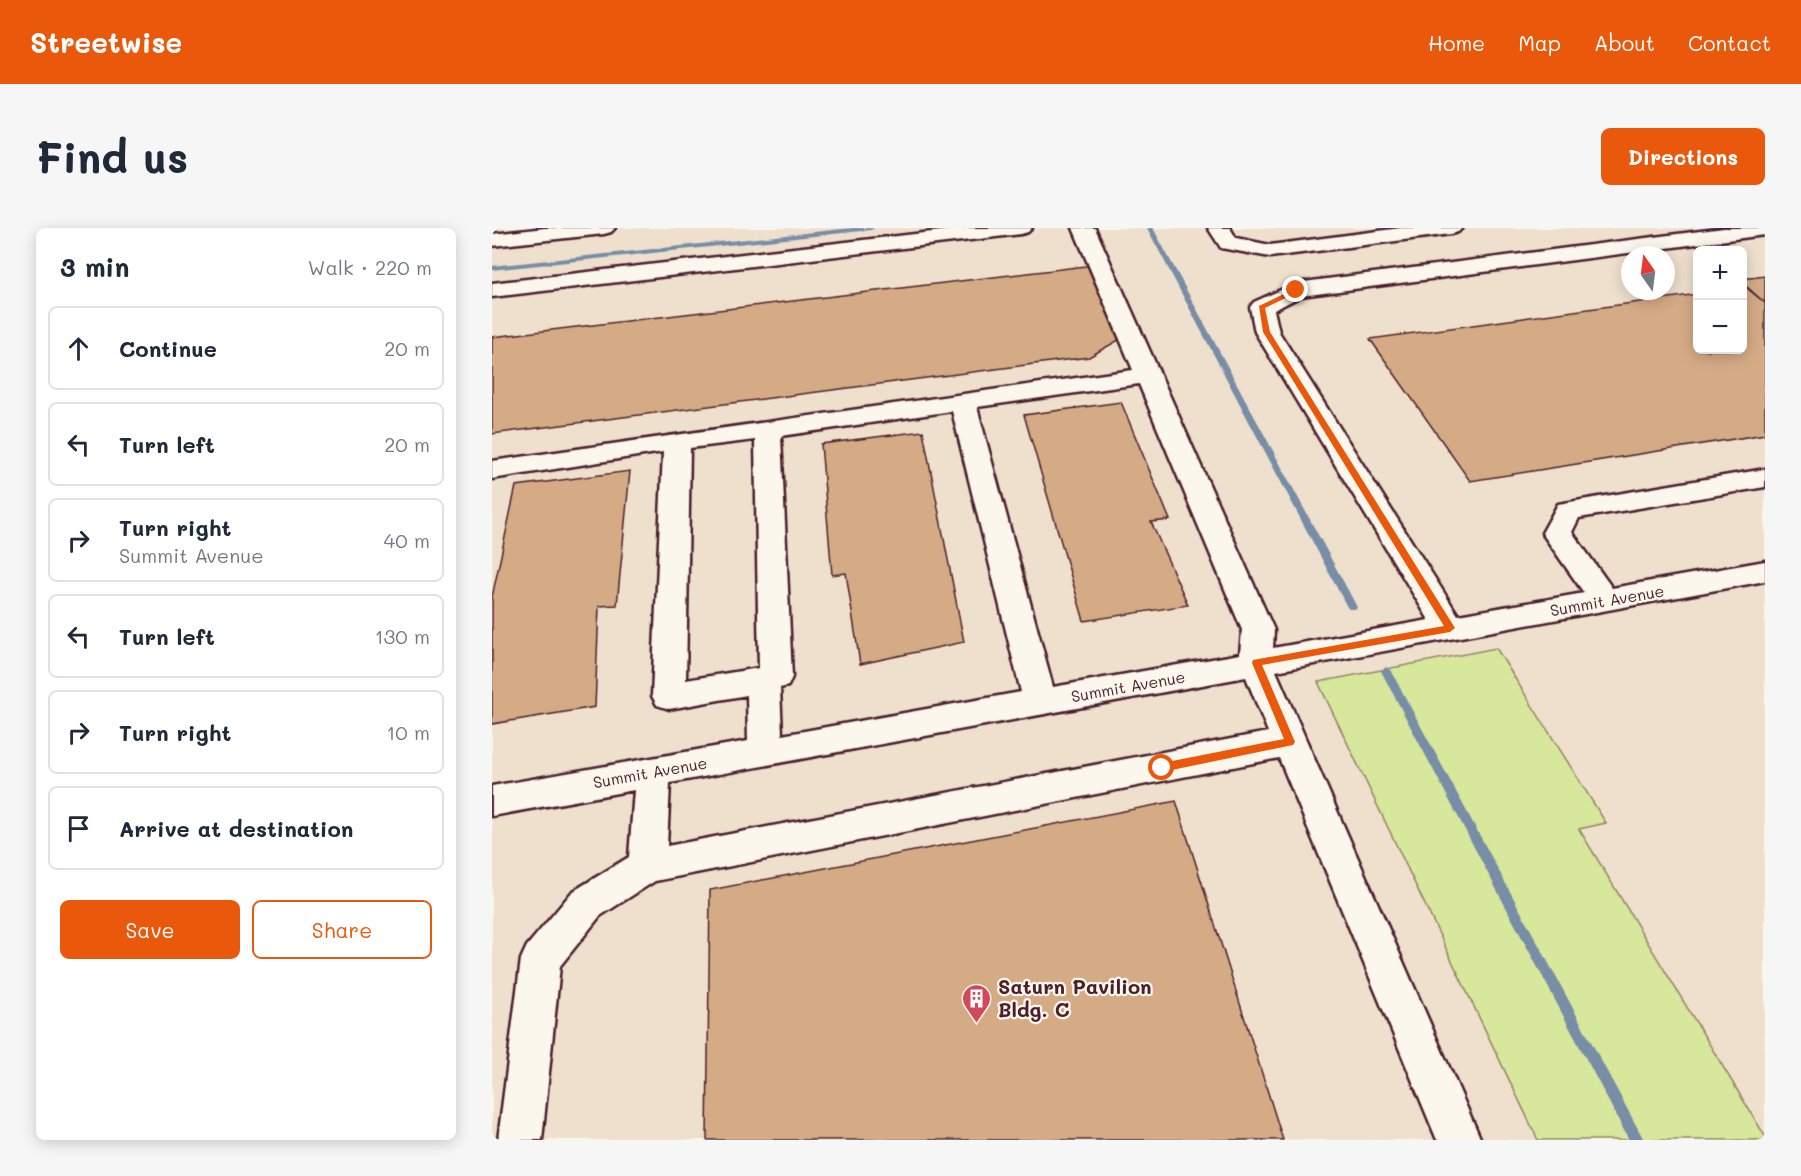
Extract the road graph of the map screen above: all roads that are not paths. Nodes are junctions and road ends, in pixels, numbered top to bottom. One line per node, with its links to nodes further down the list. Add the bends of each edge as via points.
1 (604, 228): 7 (street)
2 (1021, 228): 8 (street)
3 (1084, 228): 9 (street)
4 (1220, 228): 5 (street, via 1229,243 1270,251)
5 (1451, 228)
6 (1765, 229): 17 (street, via 1296,290 1262,307 1267,332)
7 (492, 240)
8 (492, 290)
9 (1148, 375): 10 (street); 18 (street, via 1258,630)
10 (963, 402): 11 (street); 20 (street)
11 (768, 430): 12 (street); 19 (street, via 776,677)
12 (677, 442): 13 (street); 19 (street, via 669,696)
13 (492, 470)
14 (1765, 478): 16 (street, via 1568,511 1557,533)
15 (1765, 571): 16 (street, Summit Avenue)
16 (1605, 600): 17 (street, Summit Avenue)
17 (1450, 628): 18 (street, Summit Avenue)
18 (1257, 663): 20 (street, Summit Avenue); 21 (street)
19 (763, 680): 22 (street)
20 (1040, 702): 22 (street, Summit Avenue)
21 (1290, 742): 25 (street); 27 (street)
22 (766, 752): 23 (street, Summit Avenue)
23 (654, 772): 24 (street, Summit Avenue); 25 (street)
24 (492, 801)
25 (647, 866): 26 (street, via 586,904 541,959)
26 (520, 1140)
27 (1459, 1140)

